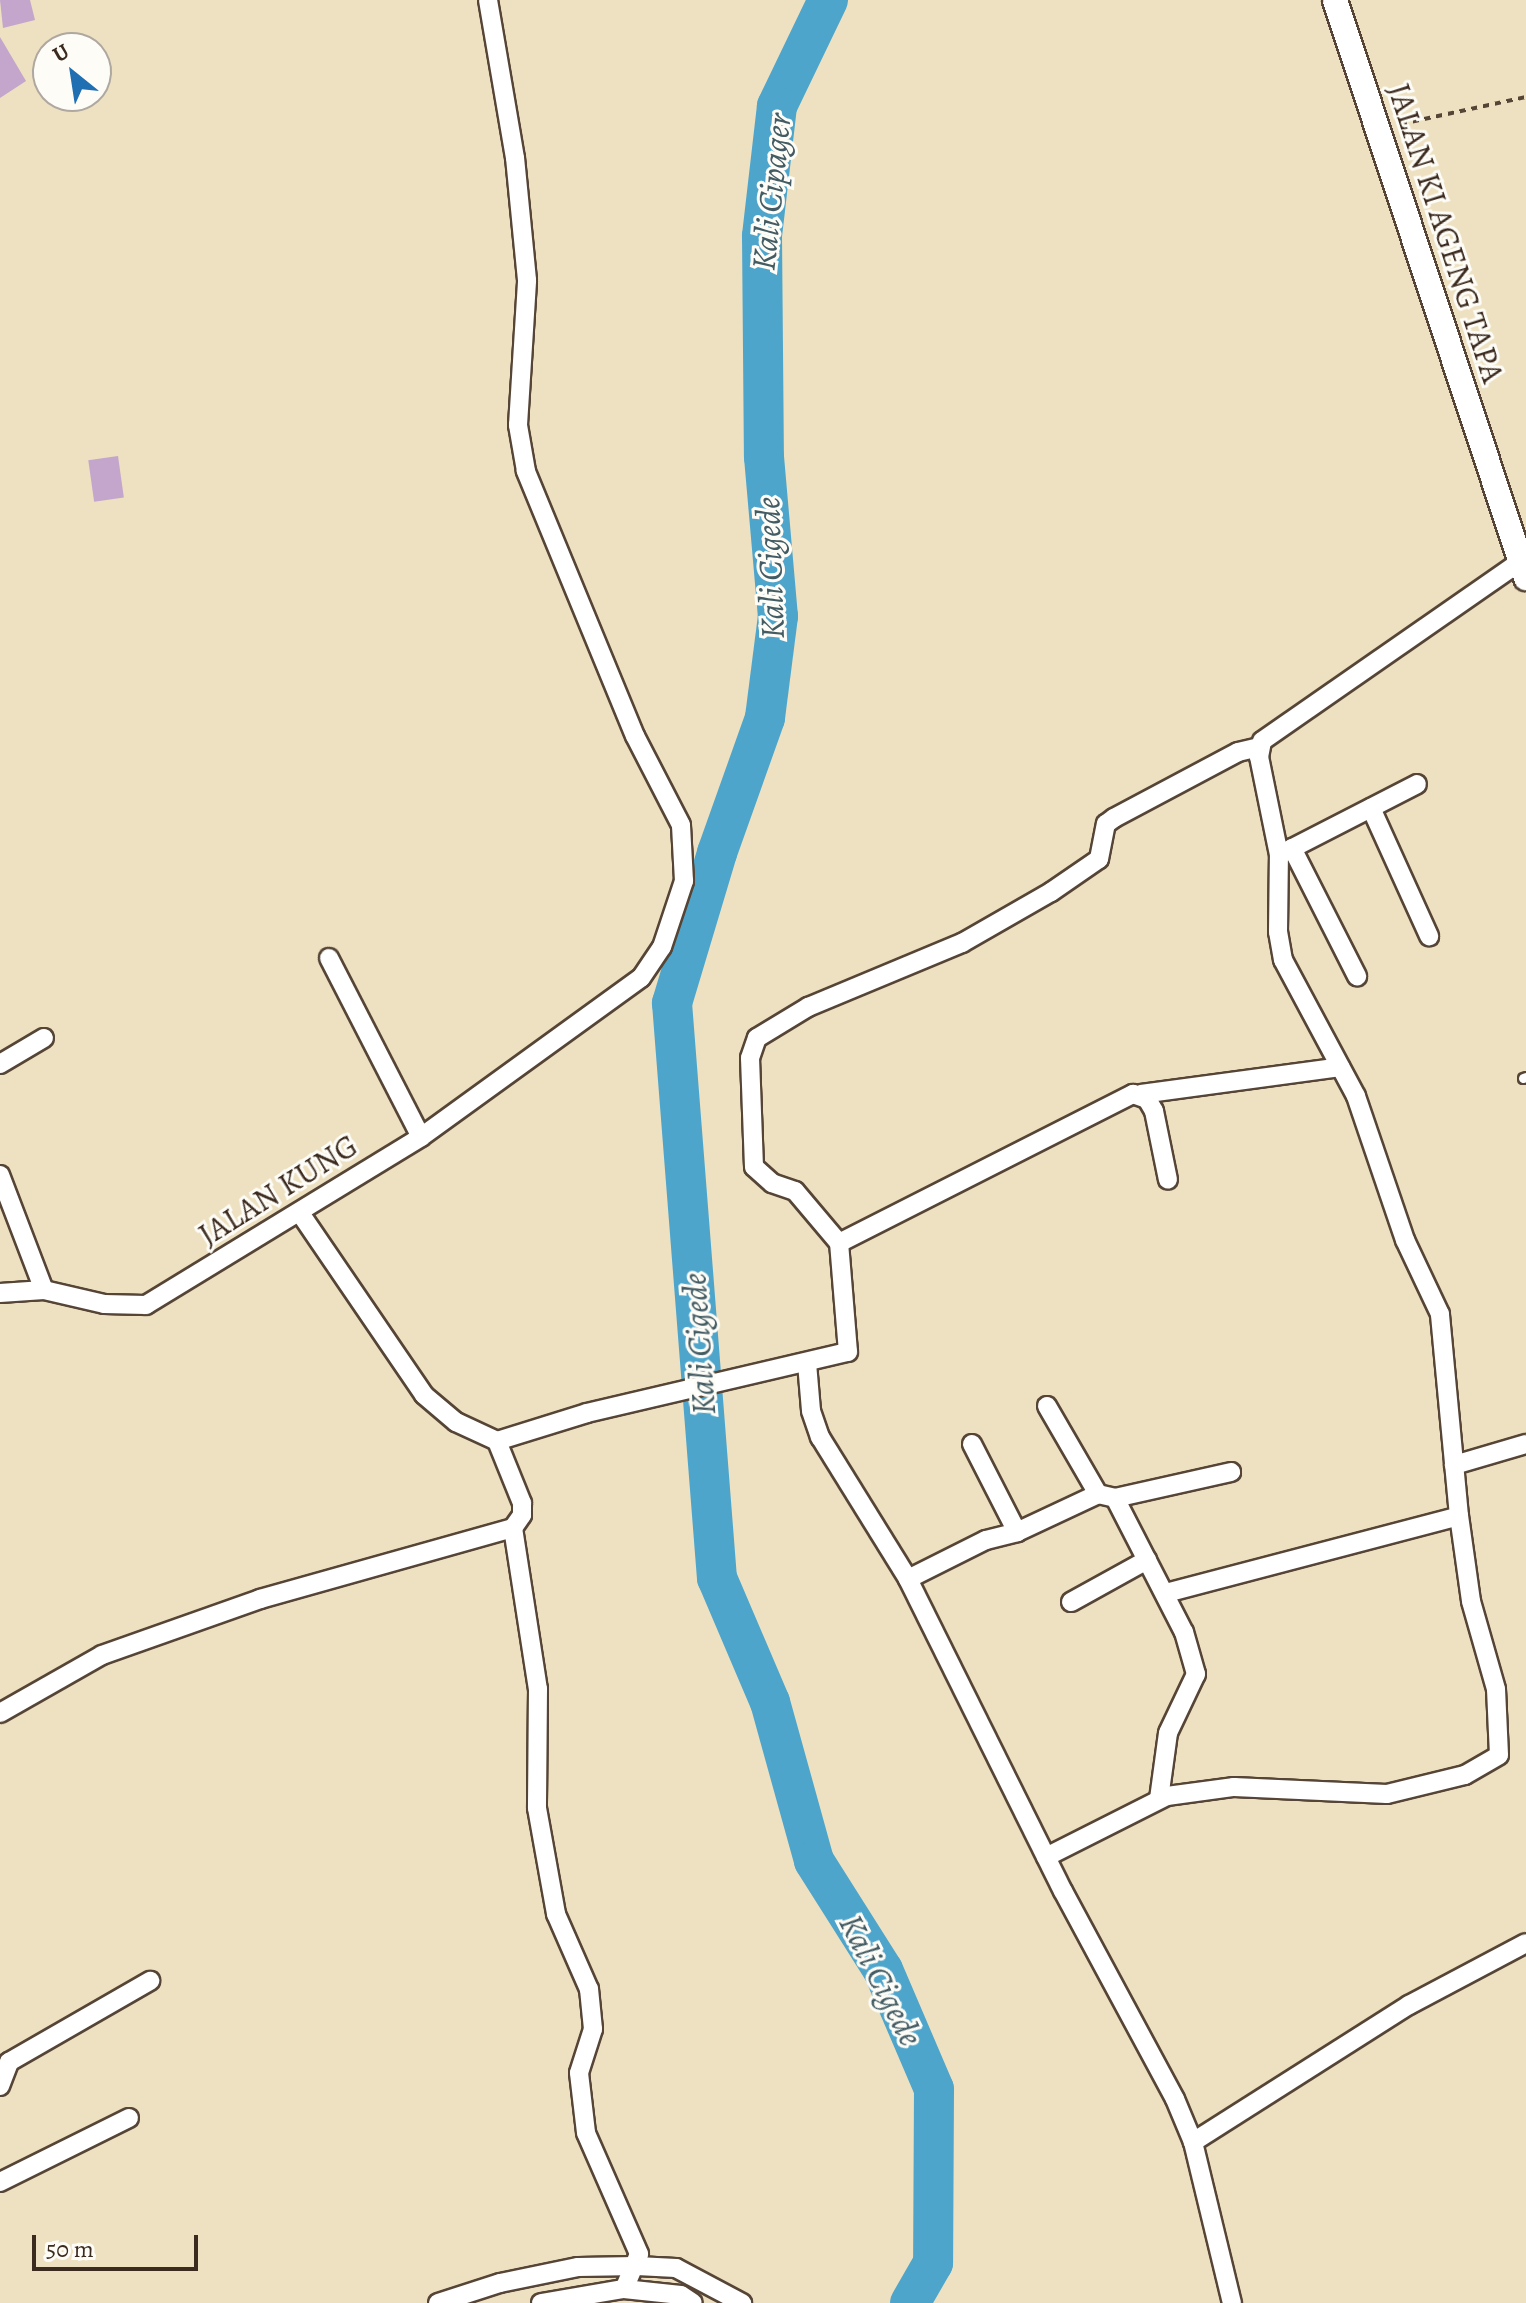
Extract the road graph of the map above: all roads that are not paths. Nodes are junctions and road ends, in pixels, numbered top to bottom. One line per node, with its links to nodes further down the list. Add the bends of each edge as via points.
1 (488, 0): 15 (street, JALAN KUNG, via 515,158 527,280 518,409 526,471 635,736 674,803 685,850 684,881 673,916 641,978)
2 (1335, 0): 3 (street, JALAN KI AGENG TAPA)
3 (1522, 570): 4 (street)
4 (1259, 747): 7 (street); 19 (street, via 1238,752 1114,818 1106,824 1099,859 1051,892 962,943 808,1007 757,1038 750,1058 754,1167 772,1183 795,1191)
5 (1417, 784): 6 (street)
6 (1371, 808): 7 (street); 8 (street)
7 (1286, 852): 10 (street); 13 (street, via 1278,932 1283,960)
8 (1429, 936)
9 (329, 958): 15 (street)
10 (1357, 976)
11 (44, 1038): 12 (street)
12 (0, 1064)
13 (1340, 1067): 14 (street); 27 (street, via 1373,1138 1405,1240 1440,1314)
14 (1141, 1094): 17 (street, via 1154,1111); 19 (street, via 1019,1147)
15 (421, 1137): 18 (street, JALAN KUNG)
16 (0, 1175): 20 (street)
17 (1168, 1180)
18 (300, 1213): 20 (street, JALAN KUNG, via 146,1305 124,1307); 24 (street, via 424,1395 456,1422)
19 (839, 1243): 22 (street, via 849,1350)
20 (44, 1290): 21 (street, JALAN KUNG)
21 (0, 1293)
22 (807, 1363): 24 (street, via 674,1391); 34 (street, via 811,1411 820,1437)
23 (1047, 1406): 29 (street)
24 (497, 1441): 31 (street, via 522,1503 522,1515)
25 (972, 1444): 32 (street)
26 (1526, 1444): 27 (street)
27 (1454, 1465): 30 (street)
28 (1231, 1472): 29 (street)
29 (1106, 1496): 32 (street); 33 (street)
30 (1459, 1516): 35 (street); 38 (street, via 1471,1601 1496,1689 1501,1750 1496,1760 1465,1775 1387,1794 1234,1787)
31 (513, 1528): 37 (street, via 260,1599 102,1655); 46 (street, via 538,1689 537,1808 556,1914 589,1989 593,2029 579,2073 586,2133 634,2234)
32 (1017, 1532): 34 (street, via 986,1540)
33 (1147, 1560): 35 (street); 36 (street)
34 (908, 1579): 39 (street)
35 (1166, 1593): 38 (street, via 1196,1674 1168,1733)
36 (1071, 1602)
37 (0, 1713)
38 (1159, 1799): 39 (street)
39 (1046, 1857): 44 (street)
40 (1526, 1943): 44 (street, via 1409,2005)
41 (150, 1981): 42 (street, via 9,2062)
42 (0, 2086)
43 (129, 2118): 45 (street)
44 (1193, 2142): 53 (street)
45 (0, 2182)
46 (637, 2266): 47 (street); 49 (street, via 578,2267); 52 (street, via 676,2268)
47 (624, 2289): 48 (street); 51 (street, via 681,2295)
48 (582, 2298): 50 (street)
49 (438, 2303)
50 (541, 2303)
51 (693, 2303)
52 (742, 2303)
53 (1232, 2303)

